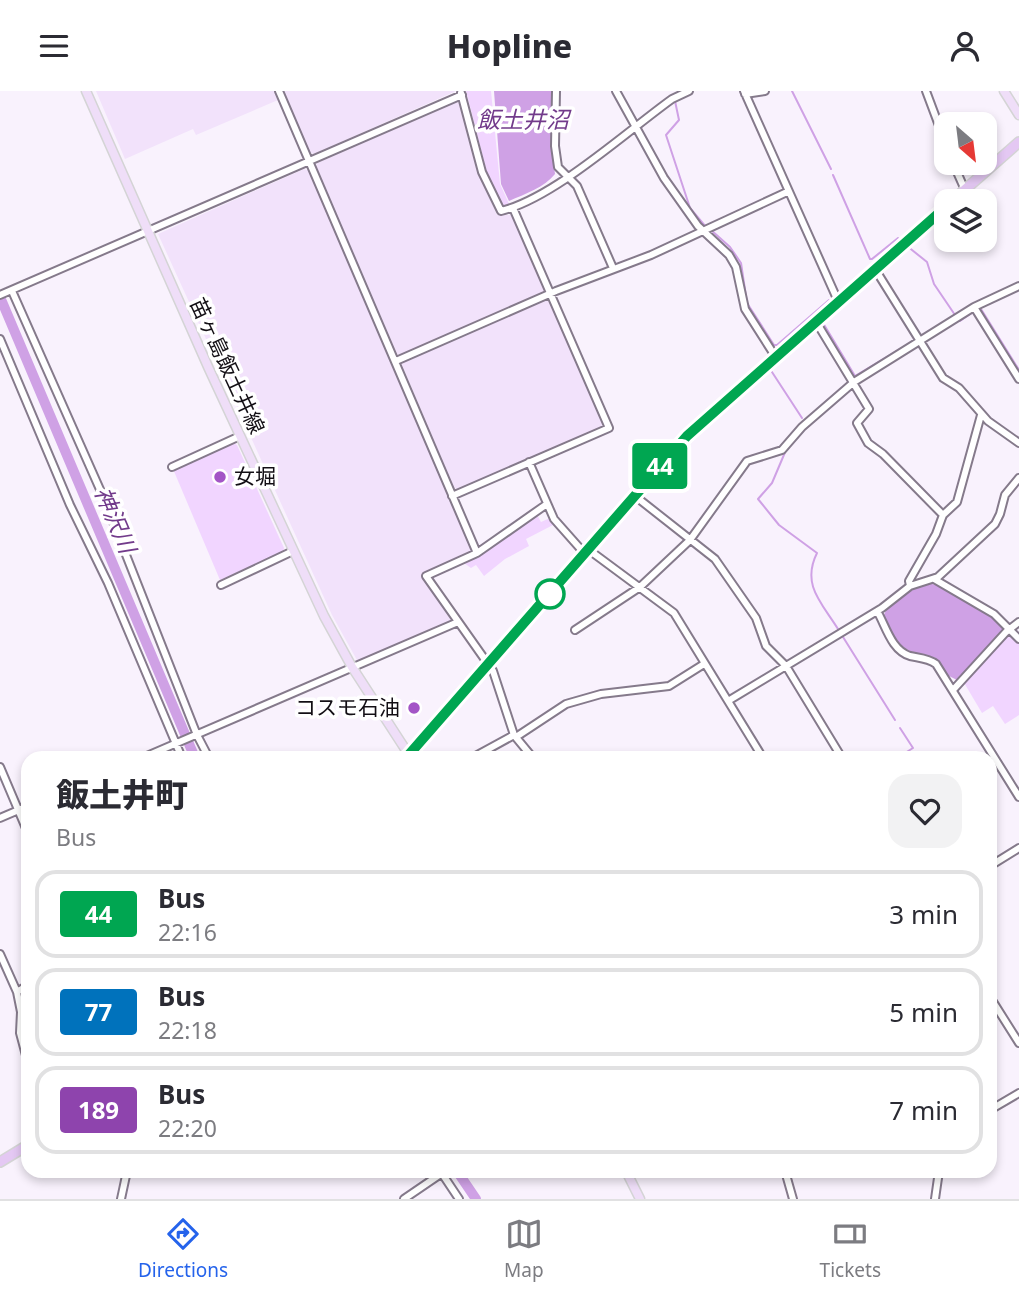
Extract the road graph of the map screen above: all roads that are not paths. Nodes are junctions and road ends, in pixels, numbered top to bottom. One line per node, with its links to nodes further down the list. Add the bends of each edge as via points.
1 (86, 91): 22 (main road, 苗ヶ島飯土井線)
2 (279, 91): 15 (street)
3 (556, 91): 16 (street, via 556,159)
4 (616, 91): 13 (street)
5 (689, 91): 13 (street)
6 (765, 91): 10 (street)
7 (926, 91): 11 (street)
8 (1004, 91): 12 (main road)
9 (461, 93): 15 (street); 19 (street, via 482,172 501,211)
10 (745, 93): 18 (street)
11 (934, 112)
12 (1019, 115)
13 (635, 127): 16 (street); 21 (street)
14 (1019, 142): 17 (highway)
15 (309, 161): 22 (street); 35 (street)
16 (568, 176): 19 (street); 23 (street, via 577,186)
17 (966, 189)
18 (787, 192): 21 (street); 29 (street)
19 (513, 208): 28 (street)
20 (934, 217): 24 (highway)
21 (702, 230): 23 (street); 34 (street, via 723,246 736,267 744,309)
22 (148, 231): 26 (street); 39 (main road, 苗ヶ島飯土井線)
23 (613, 268): 28 (street)
24 (875, 269): 29 (highway); 33 (street)
25 (1019, 286): 30 (street)
26 (10, 291): 27 (street); 68 (street, via 102,494)
27 (0, 295)
28 (551, 295): 35 (street); 41 (street, via 609,428)
29 (838, 301): 31 (highway)
30 (974, 307): 33 (street); 36 (street)
31 (816, 320): 34 (highway); 37 (street)
32 (0, 339): 70 (street)
33 (918, 340): 37 (street); 38 (street, via 943,378 959,388)
34 (775, 356): 45 (highway, via 687,436)
35 (396, 361): 44 (street)
36 (1019, 379)
37 (855, 382): 47 (street, via 869,408 857,423 865,439); 48 (street, via 802,426 782,450 747,461)
38 (981, 415): 40 (street); 47 (street, via 957,502)
39 (240, 436): 42 (street); 49 (main road, 苗ヶ島飯土井線)
40 (1019, 443)
41 (529, 462): 44 (street); 46 (street)
42 (172, 467)
43 (1019, 478): 52 (street, via 1006,495 995,524)
44 (452, 496): 51 (street)
45 (635, 496): 48 (street); 50 (highway)
46 (547, 504): 50 (street, via 554,519); 51 (street)
47 (943, 515): 55 (street)
48 (690, 540): 54 (street); 64 (street, via 715,559 756,618 766,646)
49 (293, 551): 53 (street); 65 (main road, 苗ヶ島飯土井線)
50 (587, 552): 54 (street); 63 (highway)
51 (477, 553): 57 (street, via 426,576)
52 (934, 579): 55 (street); 59 (street, via 986,609)
53 (221, 585)
54 (640, 586): 60 (street); 62 (street, via 674,613)
55 (910, 586): 56 (street)
56 (877, 611): 64 (street); 66 (street, via 898,650 933,661)
57 (458, 622): 63 (street); 65 (street)
58 (1019, 622): 59 (street)
59 (1009, 629): 61 (street); 66 (street)
60 (575, 630)
61 (1019, 639)
62 (704, 664): 67 (street); 69 (street, via 669,686 601,694 566,704)
63 (487, 666): 69 (street, via 493,671); 75 (highway)
64 (786, 666): 67 (street); 79 (street)
65 (352, 667): 68 (street); 74 (main road, 苗ヶ島飯土井線)
66 (953, 690): 80 (street)
67 (728, 701): 78 (street)
68 (196, 735): 70 (street); 73 (street)
69 (515, 736): 76 (street); 77 (street)
70 (177, 743): 71 (street); 72 (street)
71 (158, 751)
72 (180, 751)
73 (205, 751)
74 (405, 751)
75 (414, 751)
76 (486, 751)
77 (527, 751)
78 (759, 751)
79 (838, 751)
80 (991, 751)
81 (997, 761): 83 (street)
82 (0, 767): 84 (street)
83 (1019, 797)
84 (19, 810): 85 (street); 86 (street)
85 (21, 815)
86 (0, 818)
87 (1019, 848): 88 (street)
88 (997, 862)
89 (0, 954): 91 (street)
90 (21, 989): 91 (street)
91 (17, 992): 94 (street)
92 (997, 1008): 96 (street)
93 (21, 1012): 95 (street)
94 (21, 1012)
95 (21, 1037)
96 (1019, 1043)
97 (1019, 1093): 98 (street)
98 (997, 1106)
99 (21, 1149): 100 (highway)
100 (0, 1162)
101 (126, 1178): 107 (street)
102 (434, 1178): 108 (street)
103 (446, 1178): 109 (street)
104 (630, 1178): 110 (main road)
105 (787, 1178): 111 (street)
106 (938, 1178): 112 (street)
107 (121, 1199)
108 (404, 1199)
109 (459, 1199)
110 (640, 1199)
111 (793, 1199)
112 (935, 1199)

